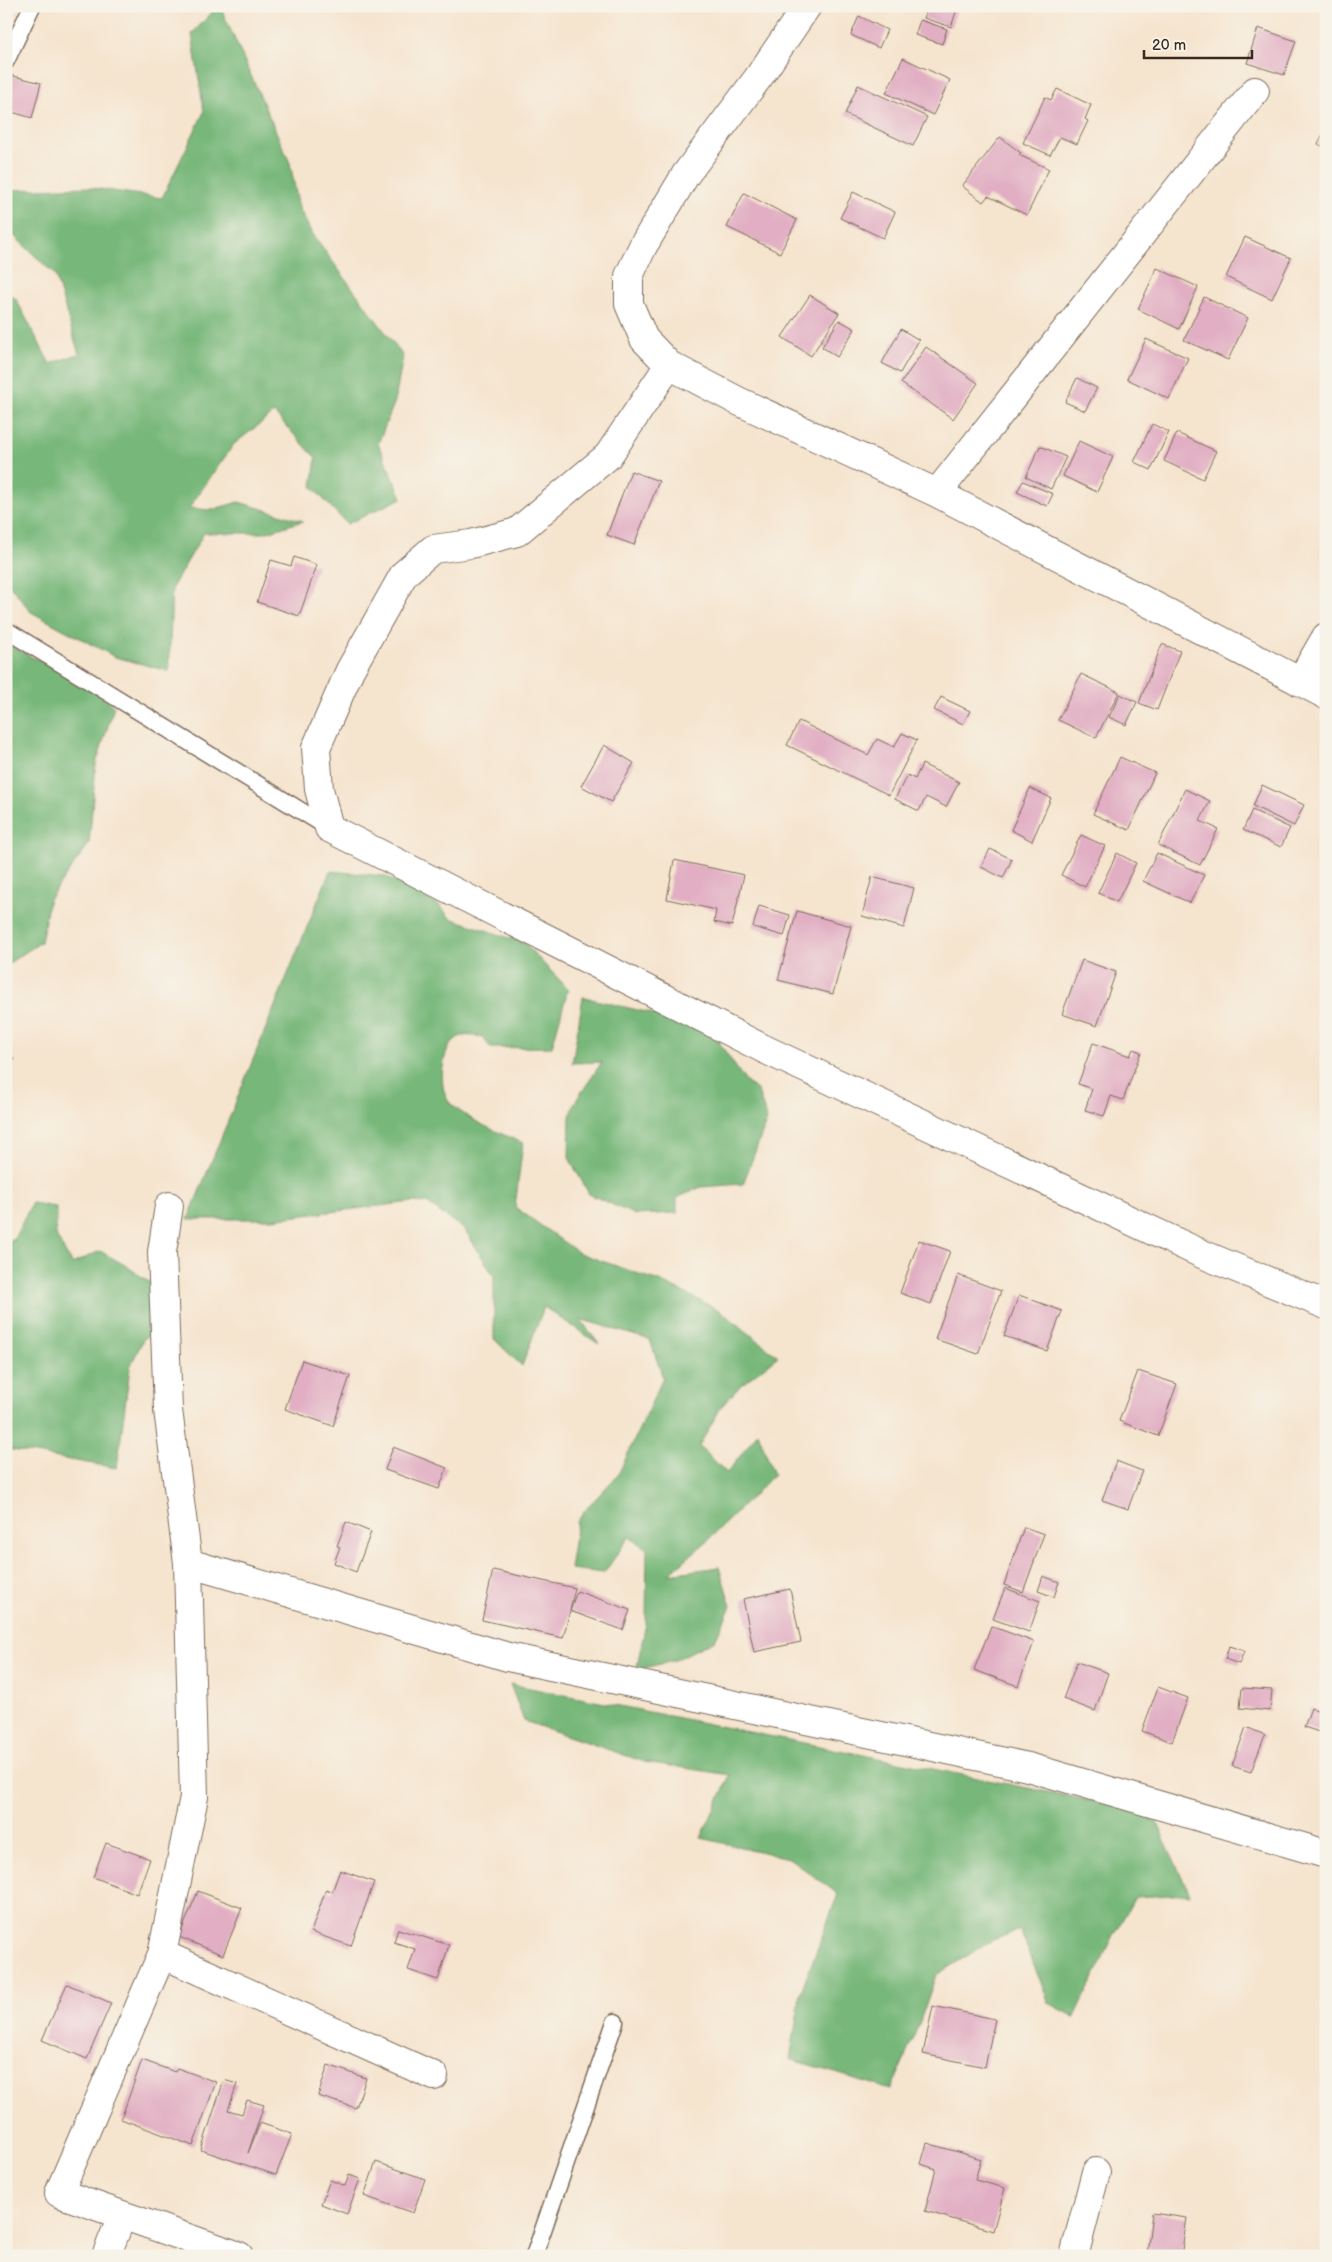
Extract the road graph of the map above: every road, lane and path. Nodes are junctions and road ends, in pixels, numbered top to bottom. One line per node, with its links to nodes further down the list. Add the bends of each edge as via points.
1 (32, 6): 3 (lane)
2 (807, 6): 5 (street, via 686,174 629,276 629,304 644,339)
3 (6, 61)
4 (1255, 91): 6 (street)
5 (669, 365): 6 (street, via 738,402); 11 (street, via 608,456 518,532 434,549 404,574 350,670 316,748 319,789)
6 (937, 493): 9 (street)
7 (6, 630): 11 (lane)
8 (1326, 637): 9 (street)
9 (1300, 682): 10 (street)
10 (1326, 696)
11 (329, 828): 13 (street, via 764,1049 1202,1254)
12 (169, 1206): 14 (street, via 162,1252 168,1410)
13 (1326, 1306)
14 (188, 1563): 15 (street, via 508,1657 1028,1767); 16 (street, via 194,1797)
15 (1326, 1854)
16 (162, 1954): 18 (street); 20 (street, via 59,2193)
17 (615, 2022): 23 (lane)
18 (434, 2076)
19 (1096, 2172): 24 (street)
20 (122, 2216): 21 (street); 22 (street)
21 (106, 2256)
22 (239, 2256)
23 (534, 2256)
24 (1074, 2256)

